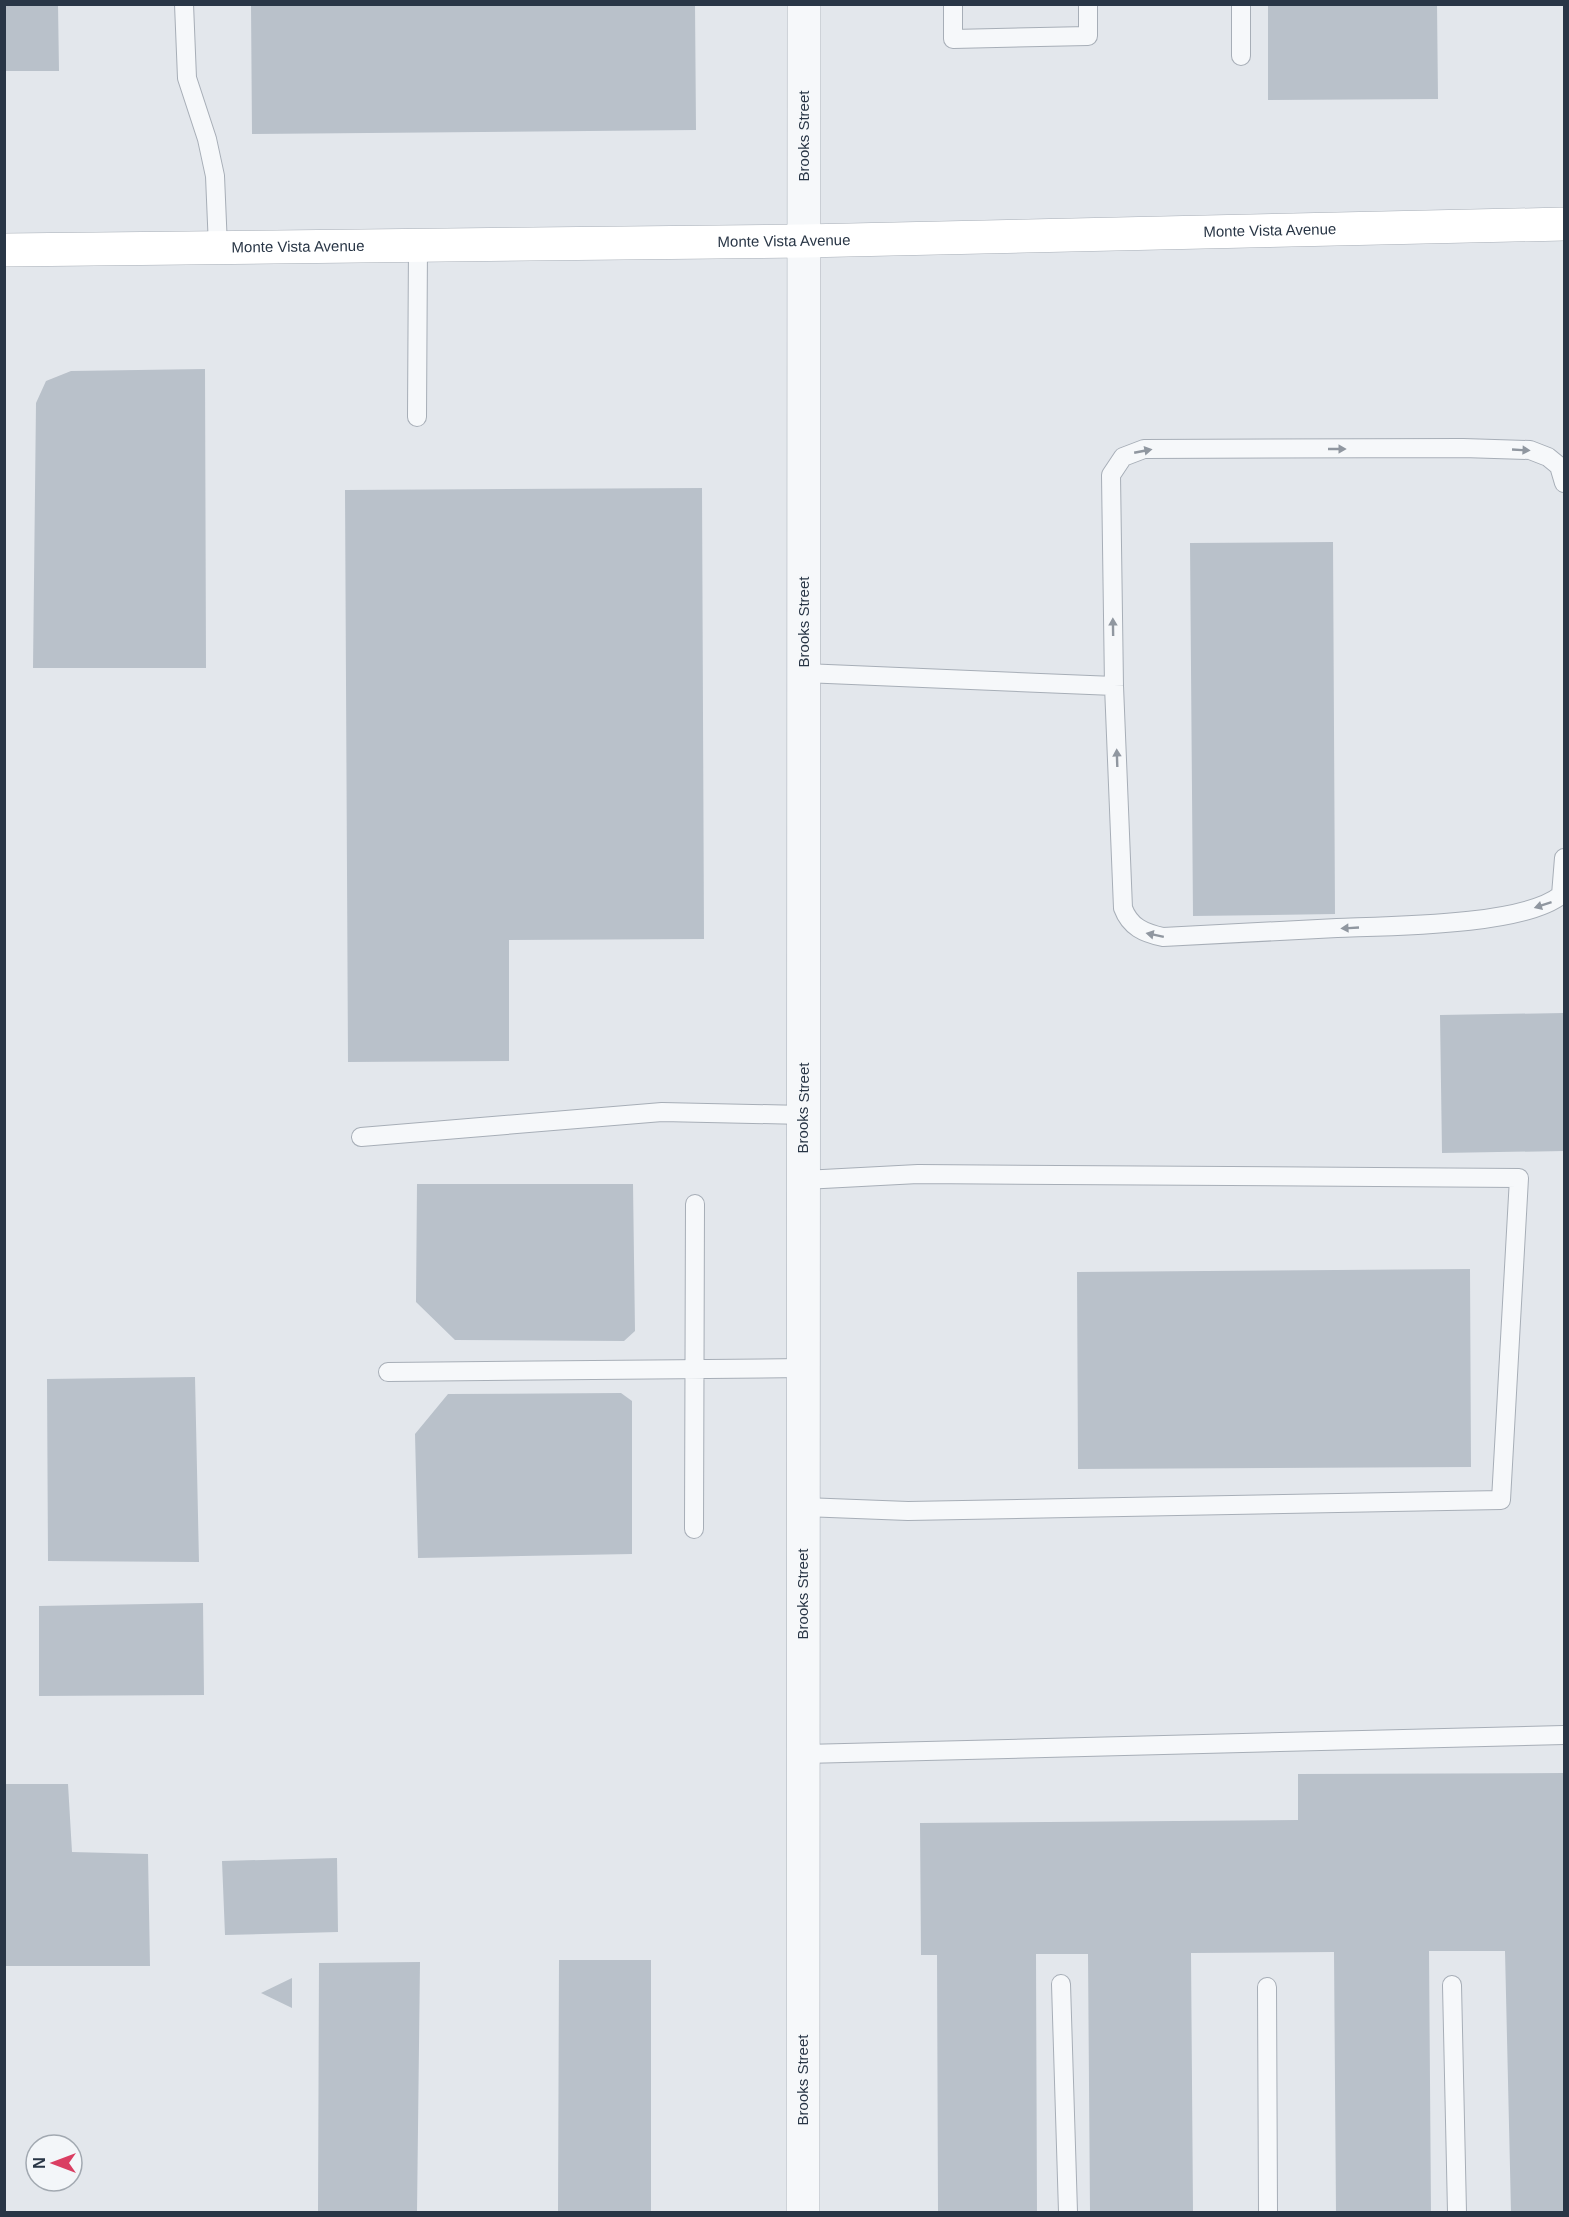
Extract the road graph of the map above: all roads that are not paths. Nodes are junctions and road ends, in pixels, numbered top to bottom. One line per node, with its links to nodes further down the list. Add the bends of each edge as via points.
1 (184, 4): 10 (lane, via 188,78 214,176)
2 (804, 4): 8 (street, Brooks Street)
3 (953, 4): 4 (lane, via 953,39 1088,36)
4 (1088, 4)
5 (1240, 4): 6 (lane)
6 (1241, 56)
7 (1564, 224): 8 (main road, Monte Vista Avenue)
8 (804, 241): 9 (main road, Monte Vista Avenue); 14 (street, Brooks Street)
9 (418, 245): 10 (main road, Monte Vista Avenue); 12 (lane)
10 (218, 247): 11 (main road, Monte Vista Avenue)
11 (4, 250)
12 (417, 417)
13 (1564, 483): 15 (lane, one-way to 13, via 1111,475 1123,457 1144,449 1530,450 1559,466)
14 (804, 674): 15 (lane); 17 (street, Brooks Street)
15 (1114, 686): 16 (lane, one-way to 15, via 1561,895 1552,903 1522,912 1454,922 1163,937 1147,934 1135,927 1123,908)
16 (1564, 858)
17 (804, 1115): 18 (lane, via 662,1112); 19 (street, Brooks Street)
18 (361, 1137)
19 (804, 1180): 21 (street, Brooks Street); 24 (lane, via 918,1174 1519,1179 1501,1500 908,1511)
20 (696, 1204): 22 (lane)
21 (804, 1368): 22 (lane); 24 (street, Brooks Street)
22 (695, 1369): 23 (lane); 25 (lane)
23 (388, 1372)
24 (804, 1507): 27 (street, Brooks Street)
25 (694, 1529)
26 (1564, 1735): 27 (lane)
27 (804, 1754): 31 (street, Brooks Street)
28 (1061, 1984): 32 (lane)
29 (1452, 1985): 34 (lane)
30 (1267, 1987): 33 (lane)
31 (803, 2212)
32 (1068, 2212)
33 (1268, 2212)
34 (1457, 2212)

